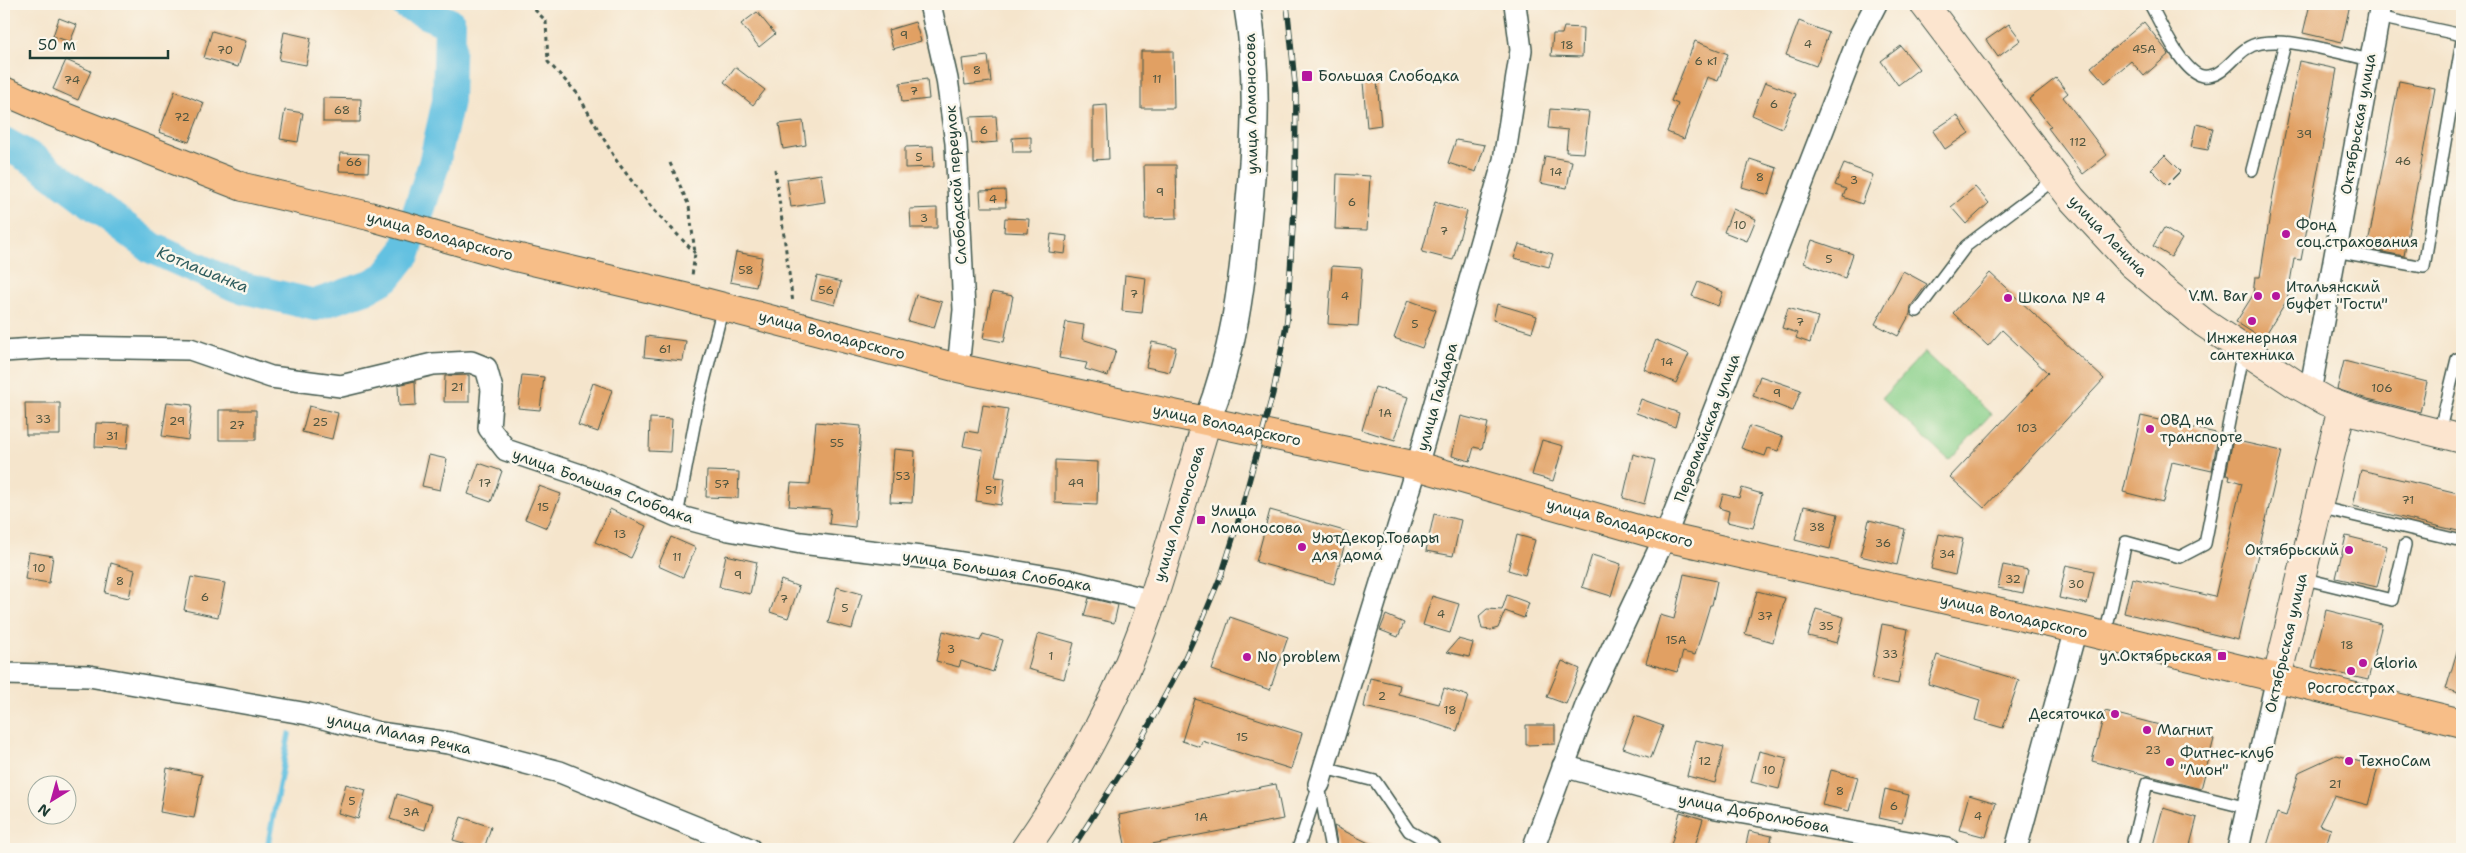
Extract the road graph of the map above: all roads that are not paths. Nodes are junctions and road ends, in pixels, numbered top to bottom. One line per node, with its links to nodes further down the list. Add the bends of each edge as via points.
1 (930, 4): 21 (street, Слободской переулок, via 947,79 956,151 964,310)
2 (1247, 4): 24 (street, улица Ломоносова, via 1253,67 1254,167 1236,316 1224,373)
3 (1515, 4): 26 (street, улица Гайдара, via 1522,50 1504,160)
4 (1876, 4): 29 (street, Первомайская улица, via 1859,37)
5 (1924, 4): 14 (main road, улица Ленина)
6 (2150, 4): 10 (lane, via 2180,56 2199,76 2220,72 2252,45)
7 (2380, 11): 8 (lane); 11 (street, Октябрьская улица)
8 (2462, 35)
9 (2462, 41): 15 (lane, via 2424,267)
10 (2285, 44): 11 (lane); 13 (lane)
11 (2370, 60): 15 (street, Октябрьская улица)
12 (4, 91): 16 (main road, улица Володарского, via 243,187)
13 (2252, 170)
14 (2056, 178): 17 (lane, via 1966,246); 18 (main road, улица Ленина, via 2132,264 2204,323)
15 (2335, 251): 22 (street, Октябрьская улица)
16 (723, 307): 21 (main road, улица Володарского); 28 (lane, via 698,405)
17 (1917, 311)
18 (2244, 348): 22 (main road, улица Ленина); 35 (lane, via 2205,544 2180,557 2126,542)
19 (4, 351): 28 (street, улица Большая Слободка, via 63,347 190,349 271,377 341,386 433,364 471,362 486,368 492,389 489,428 506,450 592,479)
20 (2462, 360): 25 (lane, via 2457,359)
21 (958, 368): 24 (main road, улица Володарского)
22 (2310, 392): 23 (main road, улица Ленина)
23 (2342, 407): 25 (main road, улица Ленина); 27 (main road, Октябрьская улица)
24 (1207, 421): 26 (main road, улица Володарского); 33 (main road, улица Ломоносова)
25 (2451, 436)
26 (1417, 466): 29 (main road, улица Володарского); 40 (street, улица Гайдара)
27 (2318, 507): 30 (lane); 32 (main road, Октябрьская улица)
28 (677, 516): 33 (street, улица Большая Слободка, via 729,530 802,543 938,559 1067,580)
29 (1665, 537): 34 (main road, улица Володарского); 39 (street, Первомайская улица, via 1590,695)
30 (2462, 541)
31 (2405, 545): 32 (lane, via 2392,600)
32 (2301, 578): 37 (main road, Октябрьская улица)
33 (1153, 600): 43 (main road, улица Ломоносова, via 1114,695 1072,773)
34 (2076, 629): 35 (main road, улица Володарского); 49 (street)
35 (2105, 636): 37 (main road, улица Володарского)
36 (4, 674): 42 (street, улица Малая Речка, via 89,676 258,704 379,733 449,743 560,772)
37 (2277, 678): 38 (main road, улица Володарского); 41 (street, Октябрьская улица)
38 (2462, 723)
39 (1563, 766): 47 (street, Первомайская улица); 48 (street, улица Добролюбова, via 1716,808)
40 (1321, 776): 44 (lane); 45 (lane); 46 (lane, via 1375,781 1409,831)
41 (2248, 808): 50 (lane, via 2147,783); 51 (street, Октябрьская улица)
42 (750, 849)
43 (1025, 849)
44 (1298, 849)
45 (1331, 849)
46 (1436, 849)
47 (1533, 849)
48 (1948, 849)
49 (2016, 849)
50 (2131, 849)
51 (2238, 849)

